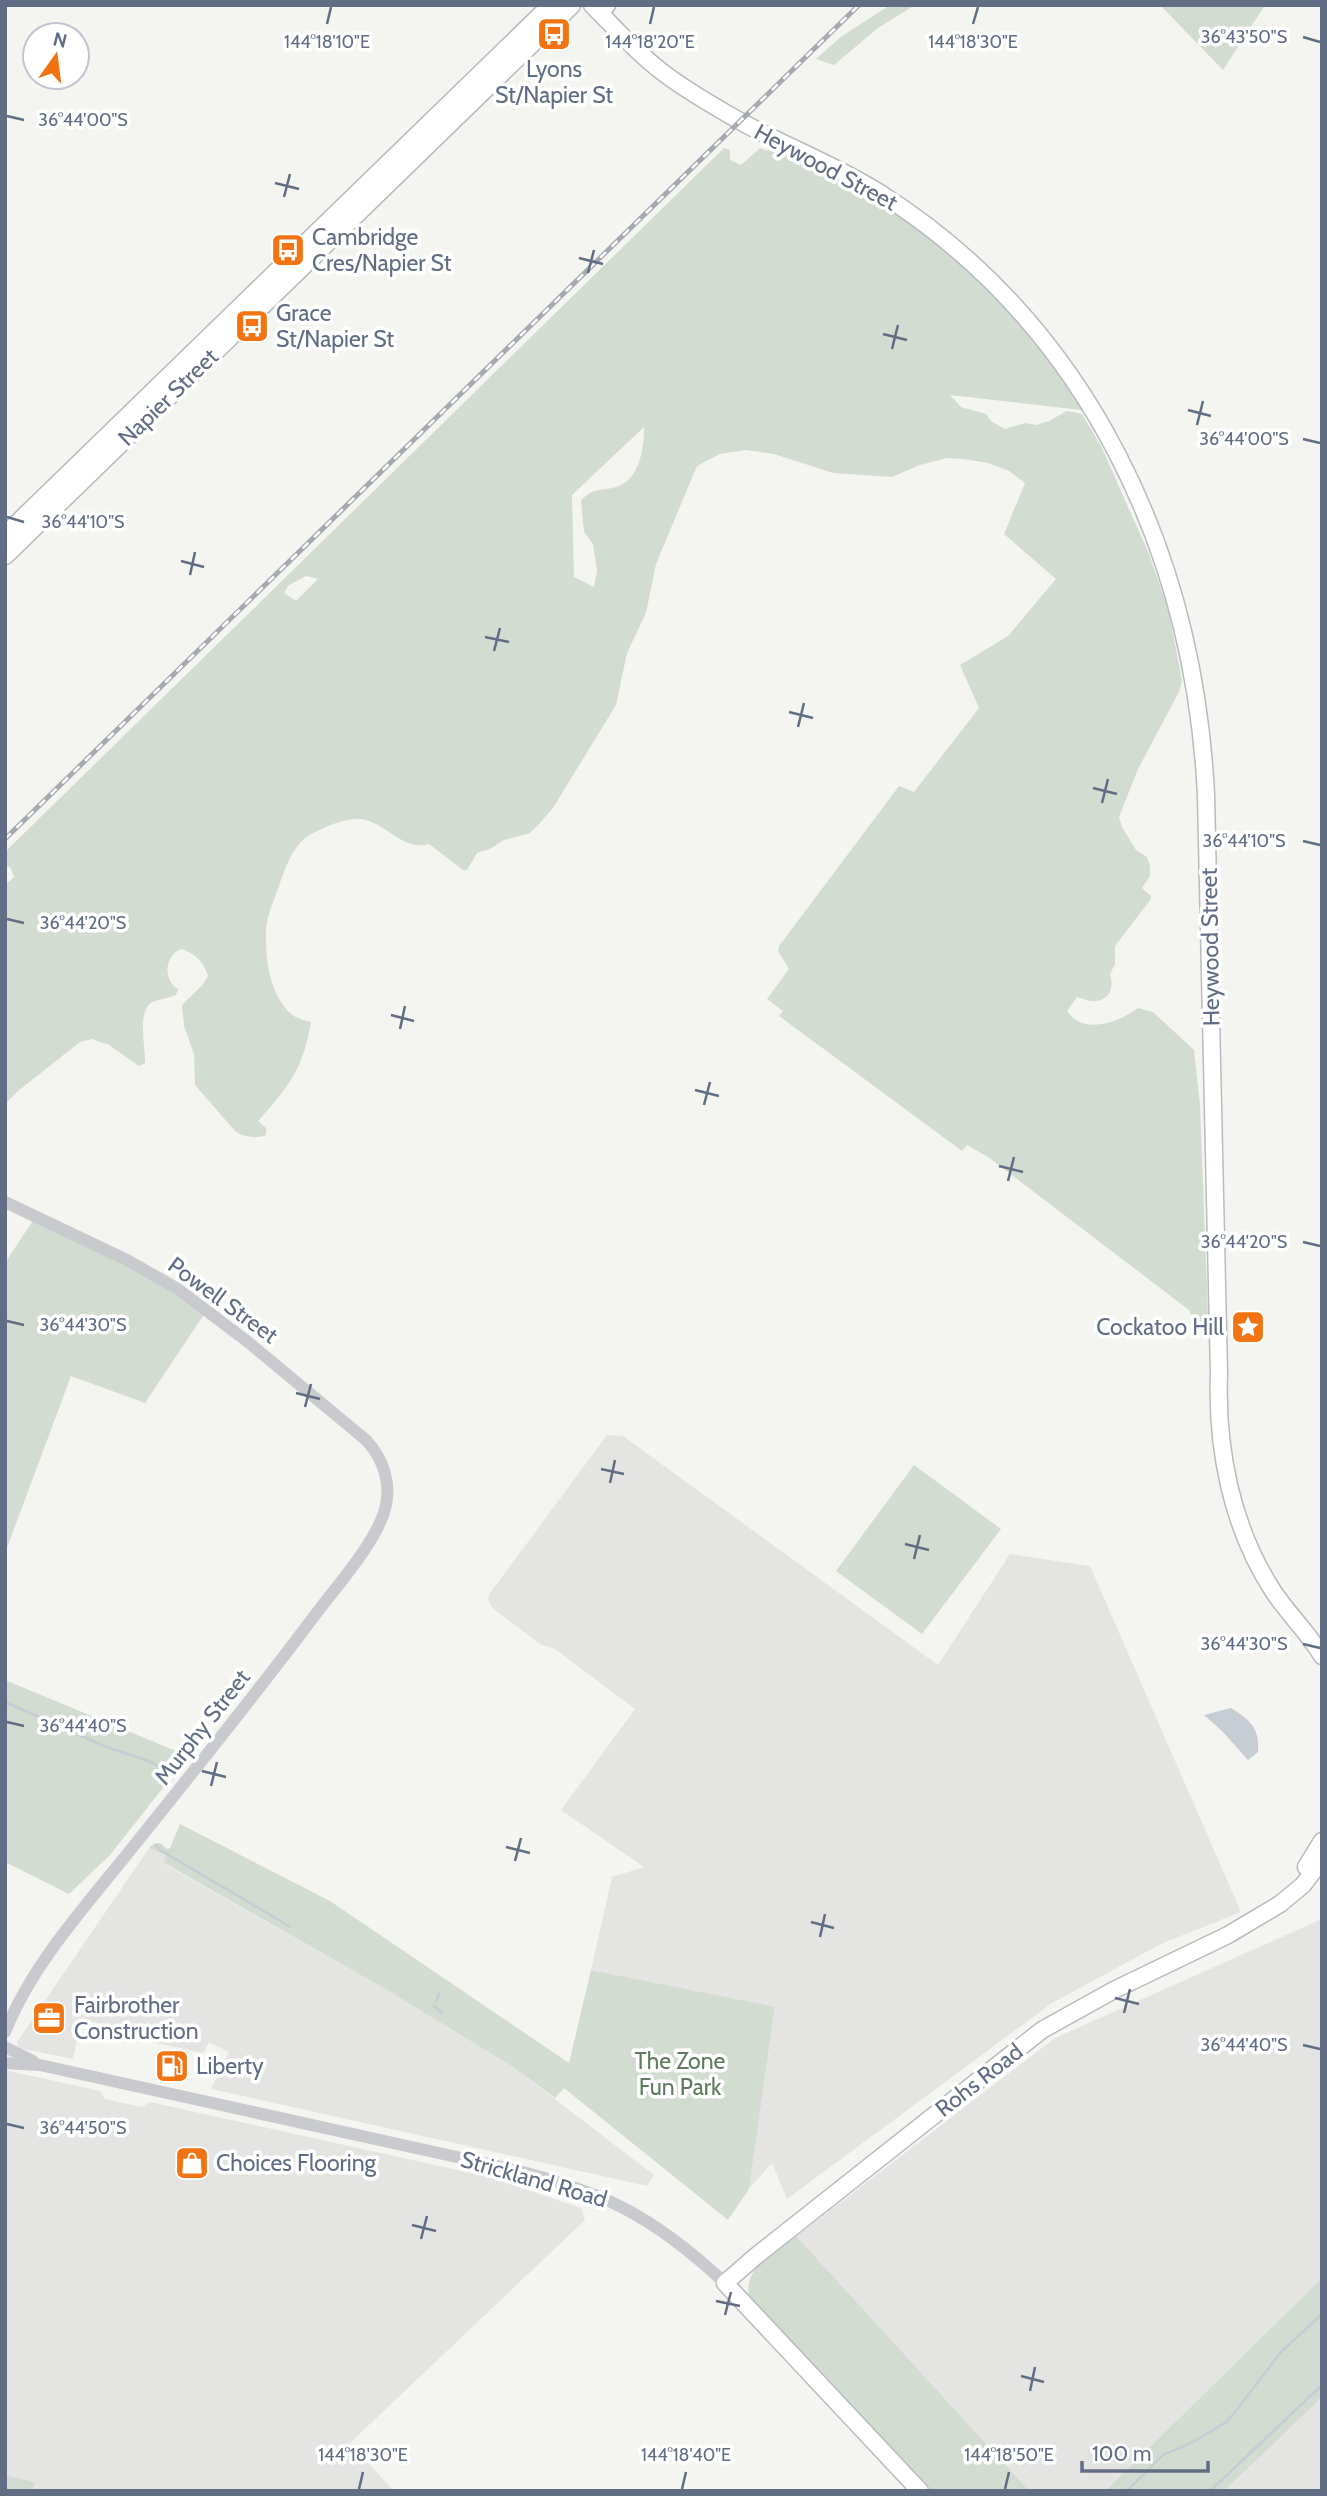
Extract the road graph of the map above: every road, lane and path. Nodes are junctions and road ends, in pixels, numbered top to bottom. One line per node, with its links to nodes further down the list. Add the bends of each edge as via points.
1 (552, 5): 5 (highway, Napier Street)
2 (571, 5): 4 (highway, Napier Street)
3 (602, 6): 14 (main road, Heywood Street, via 688,89 751,127 865,183 969,261 1017,309 1066,370 1107,434 1145,511 1184,630 1203,746 1219,1374 1232,1460 1245,1509 1273,1576)
4 (429, 143): 5 (highway, via 364,198); 6 (highway, Napier Street)
5 (354, 198): 8 (highway, Napier Street)
6 (250, 316): 7 (highway, Napier Street); 8 (highway, via 243,314)
7 (217, 348): 9 (highway, via 159,396); 11 (highway, Napier Street)
8 (187, 359): 9 (highway, Napier Street)
9 (148, 398): 10 (highway, Napier Street)
10 (5, 536)
11 (5, 555)
12 (5, 1202): 13 (street, Powell Street, via 127,1260 194,1300 354,1429 373,1447)
13 (385, 1471): 18 (street, Murphy Street, via 385,1510 364,1549 244,1709 72,1923)
14 (1322, 1656)
15 (1322, 1840): 17 (main road, Rohs Road, via 1297,1880)
16 (1322, 1860): 17 (main road, Rohs Road, via 1292,1896)
17 (1259, 1917): 24 (main road, Rohs Road, via 1042,2030)
18 (23, 1997): 19 (street, Murphy Street); 20 (street, Murphy Street)
19 (5, 2015)
20 (5, 2032)
21 (5, 2047): 23 (street, Strickland Road)
22 (5, 2063): 23 (street, Strickland Road)
23 (40, 2065): 24 (street, Strickland Road, via 570,2185 647,2220)
24 (725, 2283): 25 (main road, Strickland Road)
25 (920, 2491)

